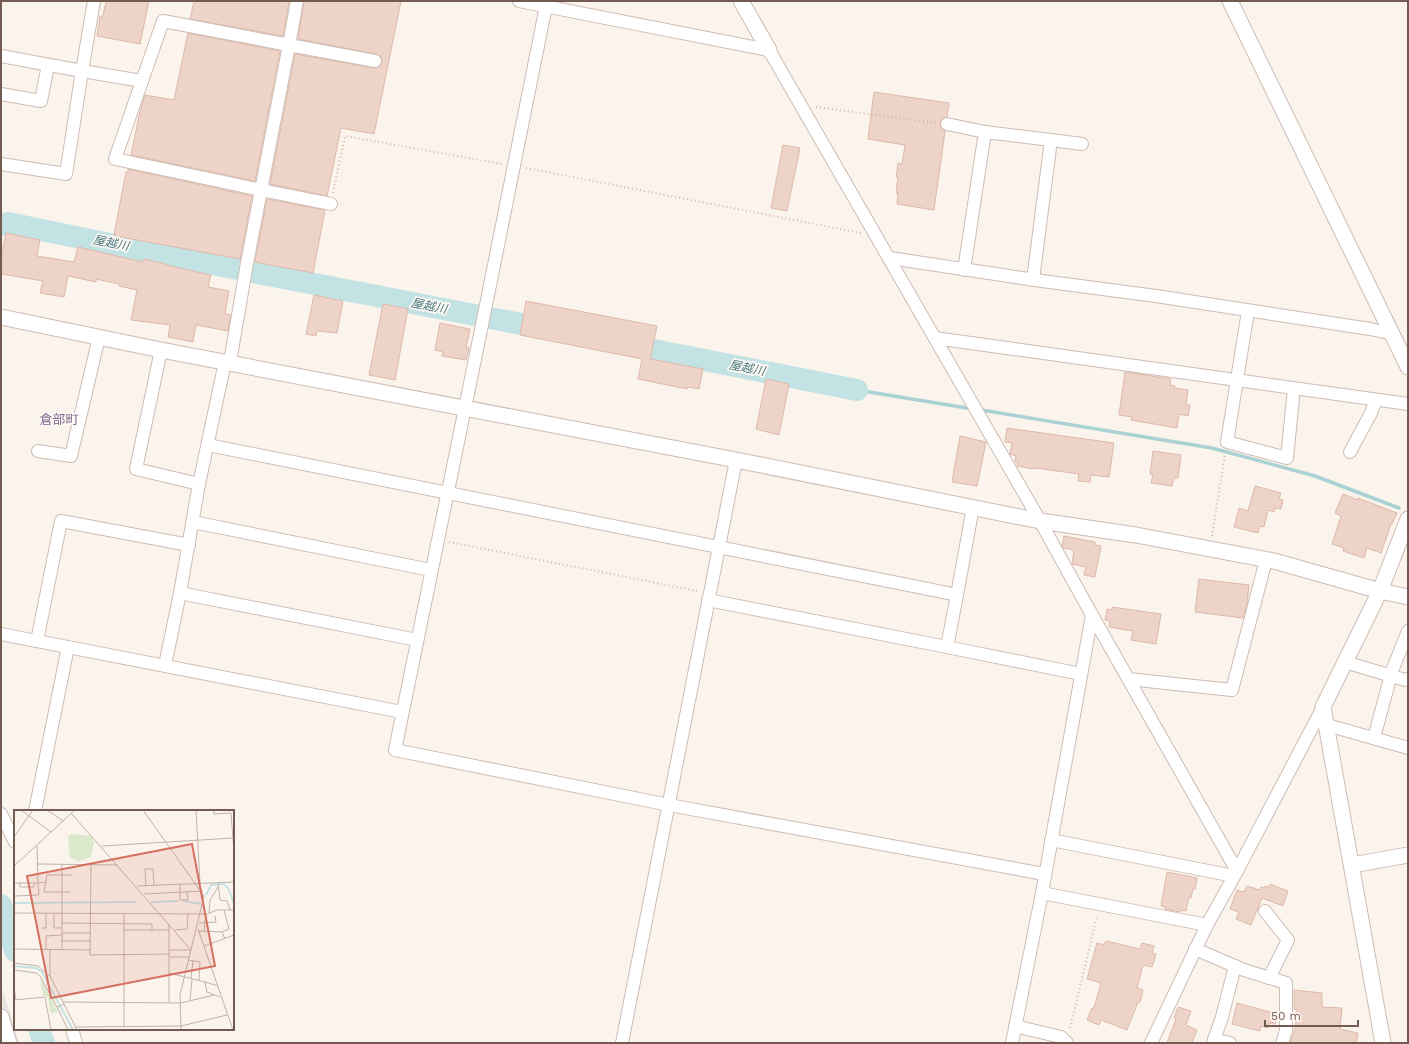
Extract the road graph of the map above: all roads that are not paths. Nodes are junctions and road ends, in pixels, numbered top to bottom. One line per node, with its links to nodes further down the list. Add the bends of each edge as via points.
1 (94, 1): 12 (street)
2 (297, 1): 7 (street)
3 (519, 1): 6 (street)
4 (741, 1): 8 (street)
5 (1230, 1): 27 (street)
6 (546, 6): 8 (street); 38 (street)
7 (289, 45): 10 (street); 13 (street, via 163,21); 20 (street)
8 (769, 50): 22 (street)
9 (1, 56): 11 (street)
10 (375, 61)
11 (48, 64): 12 (street); 14 (street, via 41,101)
12 (82, 71): 13 (street); 19 (street, via 66,174)
13 (142, 81): 20 (street, via 115,159)
14 (1, 94)
15 (947, 124): 16 (street)
16 (985, 132): 17 (street); 23 (street)
17 (1051, 140): 18 (street); 24 (street)
18 (1082, 144)
19 (1, 164)
20 (261, 190): 21 (street); 32 (street)
21 (331, 204)
22 (890, 258): 23 (street); 30 (street)
23 (964, 270): 24 (street)
24 (1033, 280): 25 (street)
25 (1248, 310): 27 (street); 34 (street)
26 (1, 317): 29 (street)
27 (1393, 334): 28 (street); 33 (street)
28 (1408, 336)
29 (98, 337): 31 (street); 40 (street, via 71,456)
30 (935, 338): 34 (street); 47 (street)
31 (161, 350): 32 (street); 43 (street, via 136,469)
32 (228, 362): 38 (street); 39 (street)
33 (1408, 366)
34 (1237, 380): 35 (street); 35 (street, via 1227,442 1287,458)
35 (1294, 388): 36 (street)
36 (1376, 400): 37 (street); 41 (street)
37 (1408, 404)
38 (465, 408): 42 (street); 44 (street)
39 (208, 445): 43 (street); 44 (street)
40 (38, 451)
41 (1350, 452)
42 (736, 460): 45 (street); 50 (street)
43 (200, 484): 48 (street)
44 (447, 494): 50 (street); 52 (street)
45 (973, 508): 47 (street); 55 (street)
46 (1408, 519): 53 (street)
47 (1040, 521): 51 (street, via 1136,535); 58 (street)
48 (193, 522): 49 (street); 52 (street)
49 (189, 544): 54 (street); 62 (street, via 61,521)
50 (719, 546): 55 (street); 56 (street)
51 (1266, 560): 53 (street); 69 (street, via 1232,690)
52 (431, 570): 61 (street)
53 (1380, 591): 57 (street); 65 (street)
54 (180, 593): 61 (street); 66 (street)
55 (957, 595): 64 (street)
56 (709, 597): 64 (street); 76 (street)
57 (1408, 597)
58 (1092, 615): 67 (street); 69 (street)
59 (1408, 631): 68 (street)
60 (1, 634): 62 (street)
61 (417, 640): 72 (street)
62 (37, 641): 63 (street)
63 (68, 647): 66 (street); 77 (street)
64 (947, 647): 67 (street)
65 (1345, 662): 68 (street); 71 (street)
66 (165, 665): 72 (street)
67 (1081, 674): 80 (street)
68 (1391, 676): 70 (street); 74 (street)
69 (1128, 679): 84 (street)
70 (1408, 679)
71 (1323, 707): 73 (street); 84 (street)
72 (402, 712): 76 (street, via 395,750)
73 (1327, 725): 74 (street); 82 (street)
74 (1374, 738): 75 (street)
75 (1408, 748)
76 (668, 805): 83 (street); 97 (street)
77 (35, 810)
78 (1, 814): 79 (street)
79 (14, 840)
80 (1051, 840): 83 (street); 84 (street)
81 (1408, 856): 82 (street)
82 (1352, 865): 103 (street)
83 (1044, 874): 85 (street)
84 (1236, 874): 87 (street)
85 (1042, 893): 87 (street); 92 (street)
86 (1265, 911): 90 (street, via 1288,940)
87 (1207, 925): 88 (street)
88 (1195, 949): 89 (street); 100 (street)
89 (1235, 966): 90 (street); 94 (street)
90 (1269, 978): 102 (street, via 1286,983 1286,1030)
91 (1, 1017): 95 (street)
92 (1014, 1026): 98 (street); 99 (street, via 1061,1037)
93 (72, 1030): 96 (street)
94 (1213, 1041): 101 (street)
95 (10, 1043)
96 (76, 1043)
97 (622, 1043)
98 (1012, 1043)
99 (1067, 1043)
100 (1151, 1043)
101 (1230, 1043)
102 (1282, 1043)
103 (1384, 1043)

